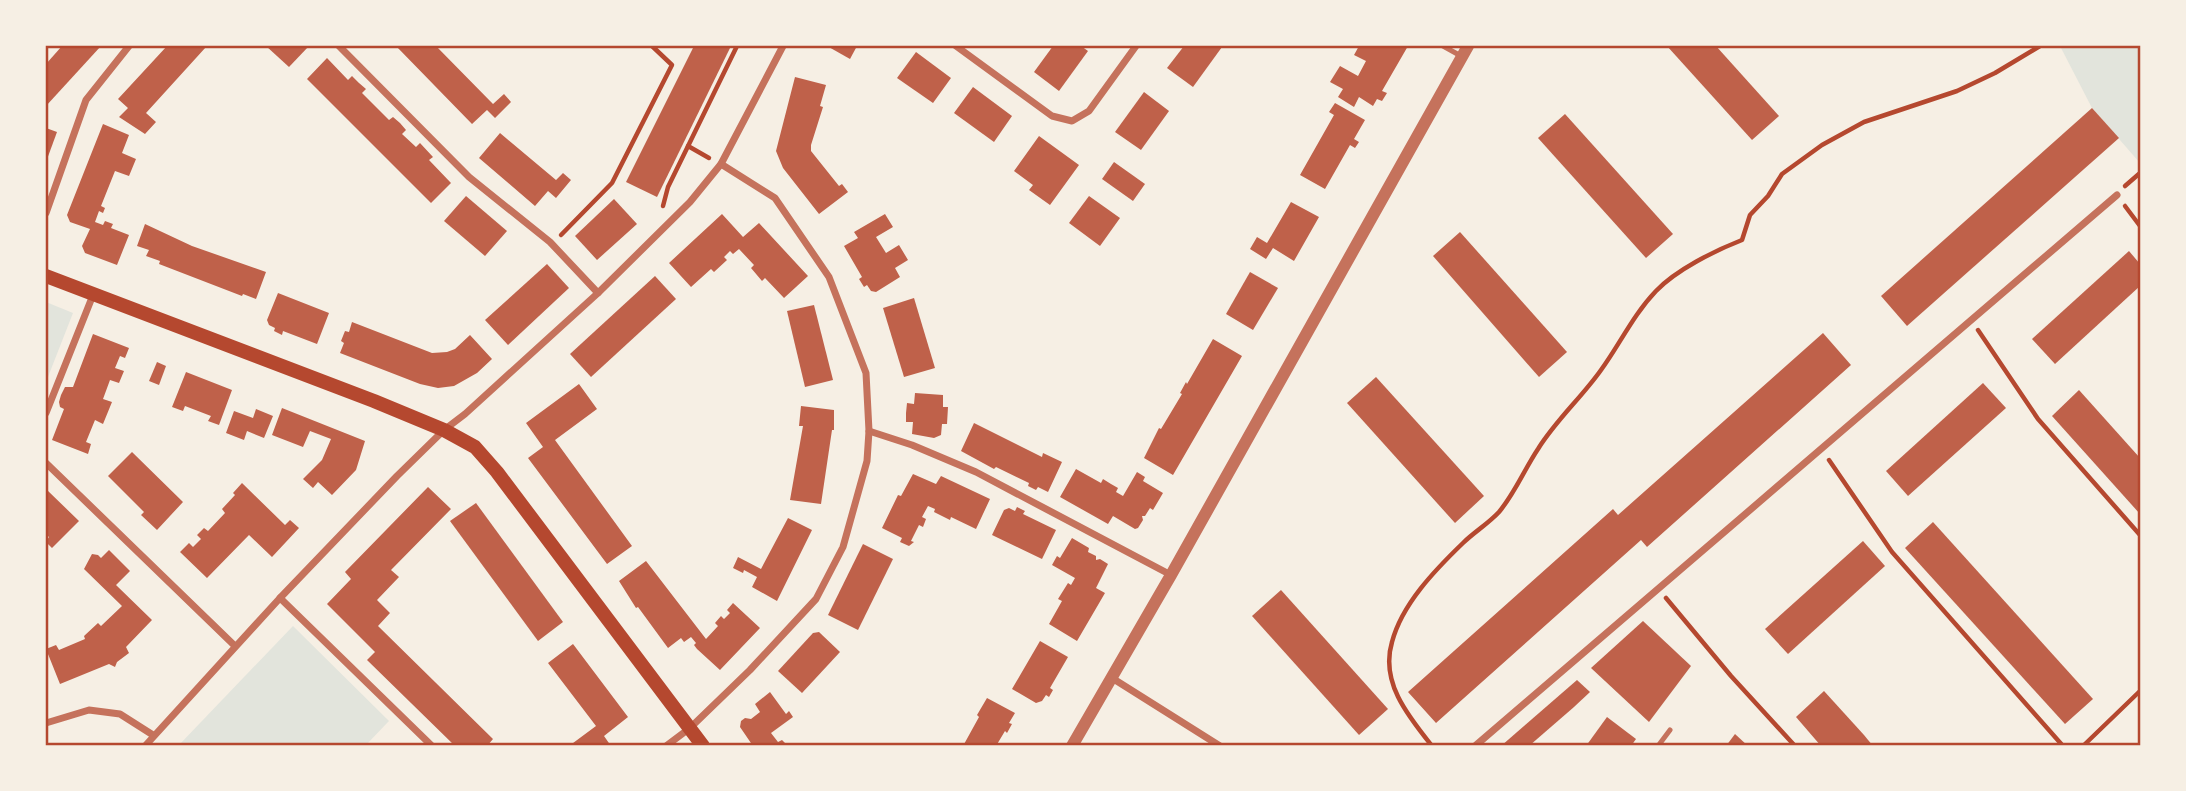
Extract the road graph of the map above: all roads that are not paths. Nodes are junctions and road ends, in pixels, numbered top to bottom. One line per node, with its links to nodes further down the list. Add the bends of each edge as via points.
1 (129, 46): 10 (street, via 86,100)
2 (339, 46): 12 (street, via 469,177 552,244)
3 (783, 46): 8 (street)
4 (956, 46): 5 (street, via 1052,116 1072,121 1089,111)
5 (1136, 46)
6 (1443, 46): 7 (lane)
7 (1465, 51): 18 (street)
8 (721, 164): 12 (street, via 655,239); 16 (street, via 775,198 829,277 866,373)
9 (2116, 195): 32 (street)
10 (46, 214)
11 (46, 276): 13 (main road)
12 (598, 293): 15 (street)
13 (93, 295): 14 (street); 15 (main road)
14 (46, 413)
15 (444, 430): 19 (street); 23 (main road, via 475,447 497,472)
16 (869, 431): 18 (street, via 976,472); 23 (street, via 867,461 844,547 816,599)
17 (46, 463): 20 (street)
18 (1171, 575): 21 (street)
19 (280, 597): 20 (street); 27 (street)
20 (235, 646): 25 (street)
21 (1112, 678): 30 (street); 31 (street)
22 (46, 723): 25 (street, via 89,710 120,714)
23 (690, 728): 28 (street); 29 (main road)
24 (1670, 730): 33 (lane)
25 (153, 735): 26 (street)
26 (145, 746)
27 (432, 746)
28 (666, 746)
29 (703, 746)
30 (1072, 746)
31 (1220, 746)
32 (1475, 746)
33 (1658, 746)

